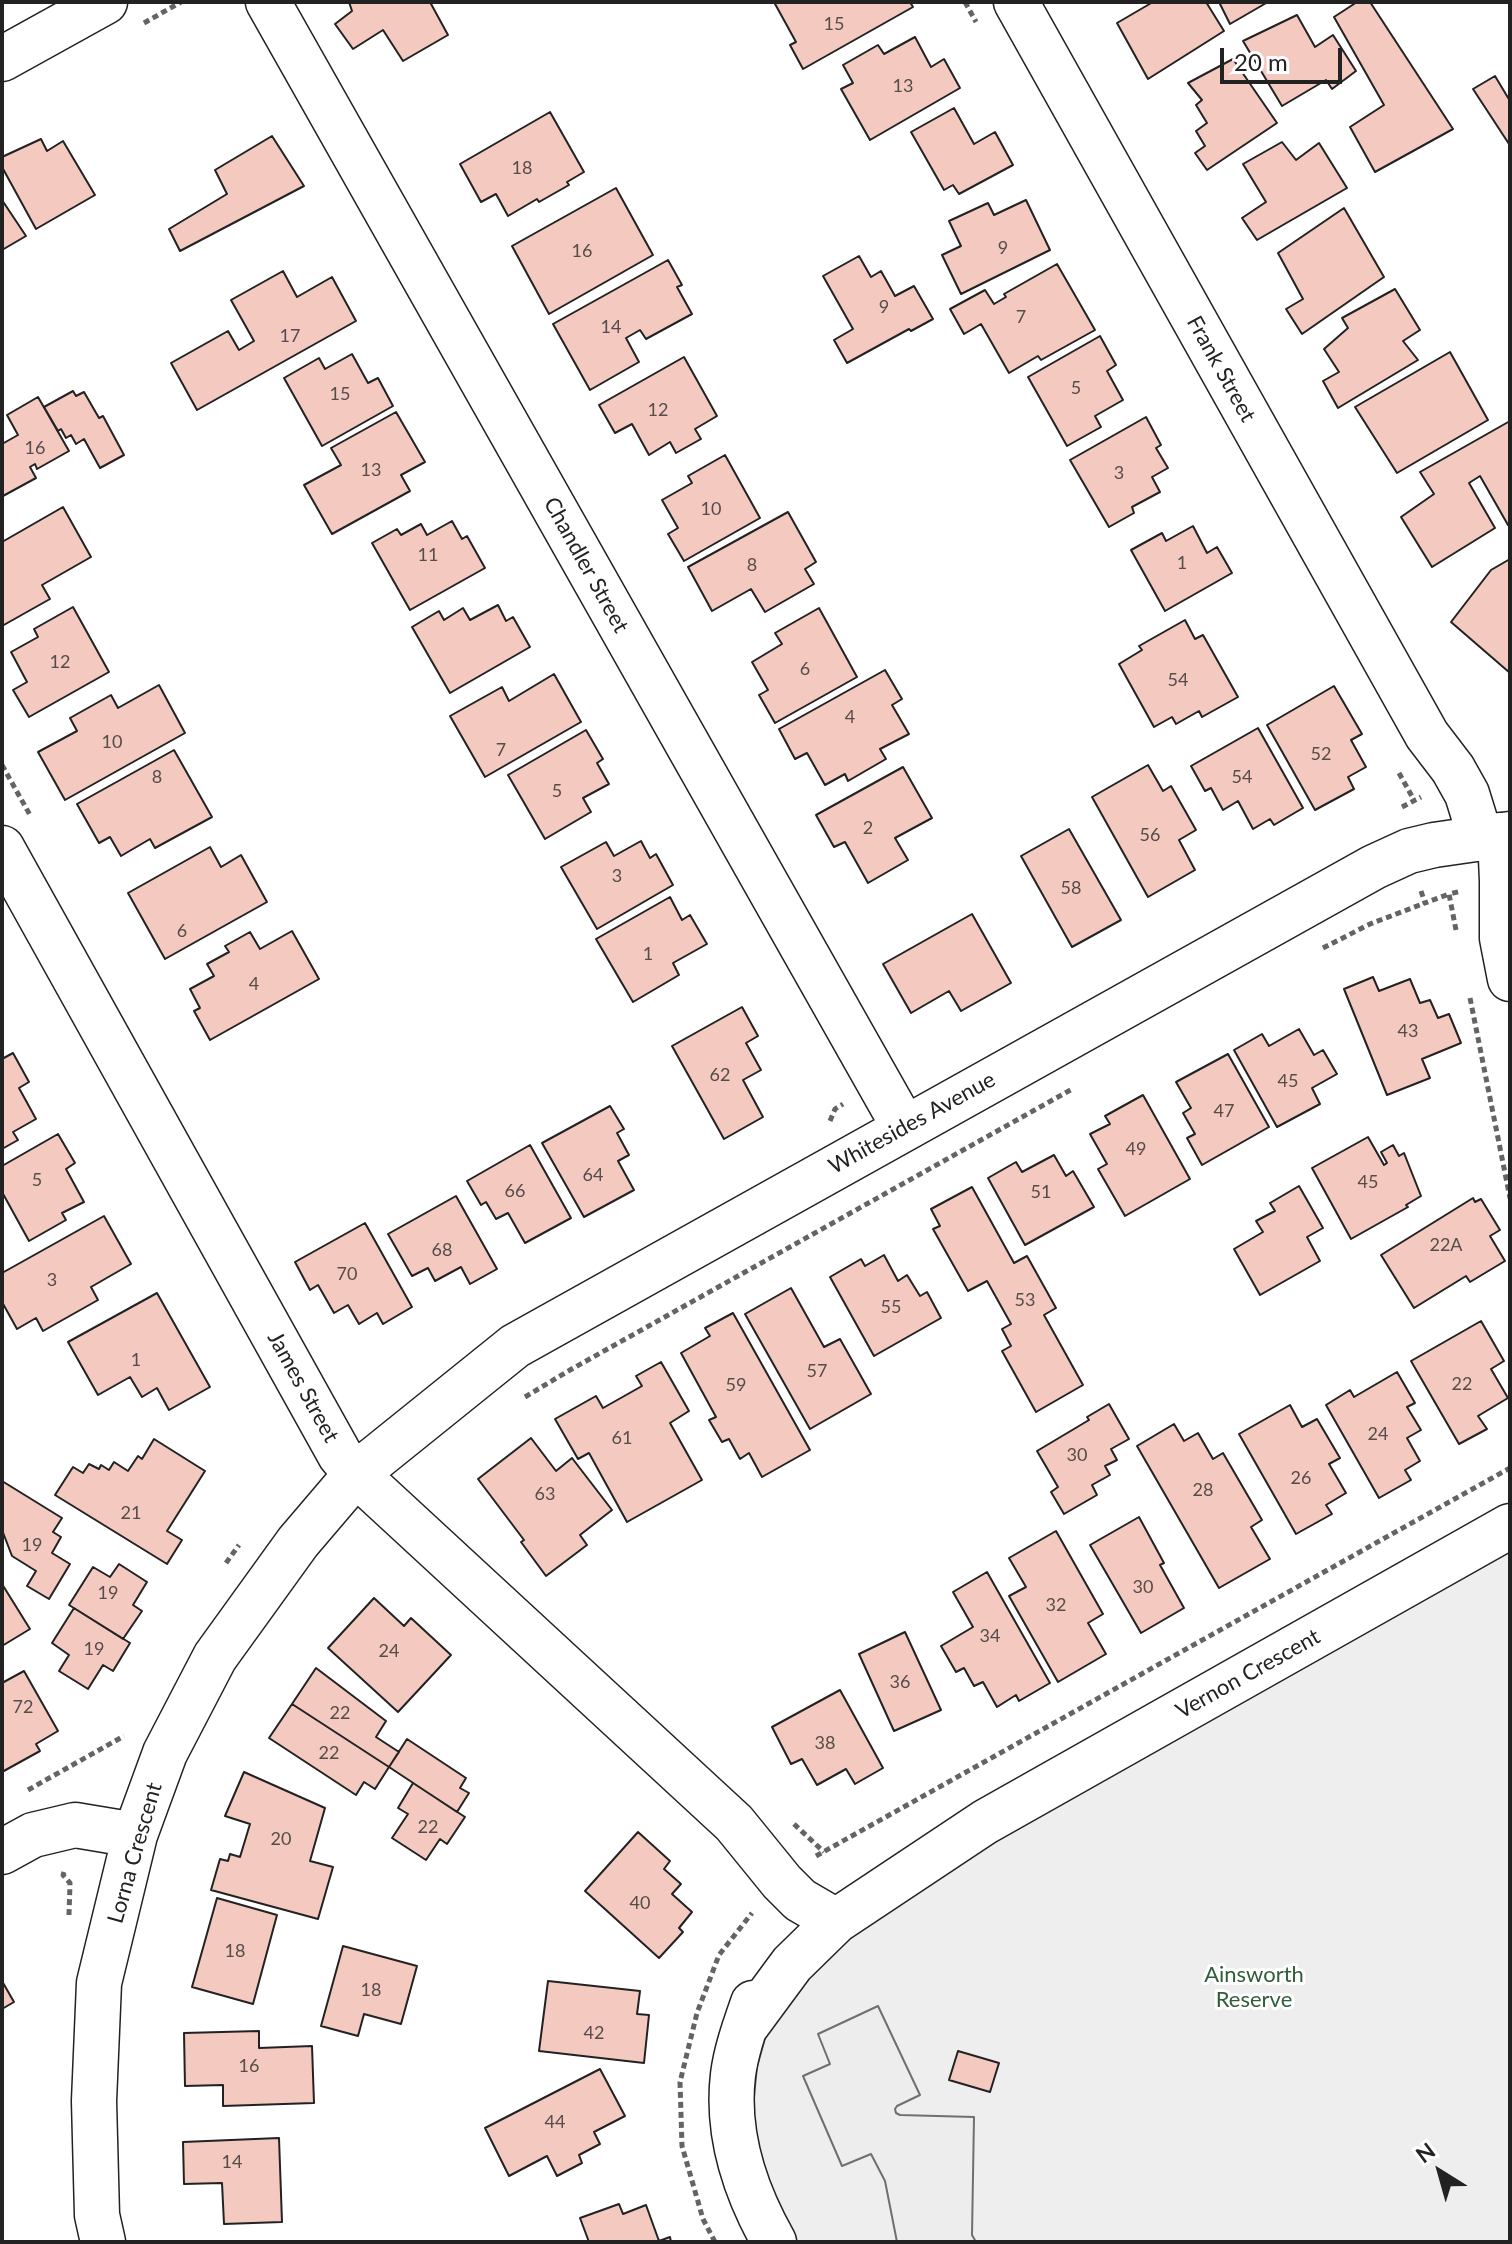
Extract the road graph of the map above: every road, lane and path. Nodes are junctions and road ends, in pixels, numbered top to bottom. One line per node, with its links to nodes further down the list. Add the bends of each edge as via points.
1 (105, 2): 4 (street)
2 (268, 2): 15 (street, Chandler Street)
3 (1016, 2): 5 (street, Frank Street)
4 (2, 59)
5 (1427, 735): 6 (street, Frank Street, via 1467,794); 6 (street, Frank Street, via 1420,801)
6 (1479, 839): 8 (street, Frank Street); 12 (street, Frank Street, via 1502,881); 16 (street, Whitesides Avenue, via 1409,851 1374,867)
7 (2, 848): 20 (street, James Street, via 340,1455)
8 (1479, 887): 10 (path, via 1449,894); 12 (street, Frank Street)
9 (1425, 903): 11 (path)
10 (1458, 939)
11 (1321, 950)
12 (1506, 958)
13 (1467, 985): 18 (path)
14 (1084, 1082): 19 (path)
15 (880, 1084): 16 (street, Chandler Street); 17 (path, via 835,1109)
16 (904, 1127): 20 (street, Whitesides Avenue, via 515,1346)
17 (826, 1128)
18 (1510, 1198)
19 (523, 1398)
20 (356, 1474): 27 (street, Lorna Crescent, via 298,1542 215,1657 165,1753); 29 (street, James Street, via 734,1823 800,1900)
21 (1510, 1526): 29 (street, Vernon Crescent)
22 (243, 1540): 23 (path)
23 (218, 1575)
24 (122, 1745): 25 (path, via 128,1734)
25 (27, 1791)
26 (83, 1826): 27 (street); 28 (street, via 33,1835); 30 (path, via 63,1875 70,1883)
27 (135, 1835): 31 (street, Lorna Crescent, via 99,1983 94,2101 97,2215)
28 (2, 1852)
29 (826, 1911): 32 (street, Vernon Crescent, via 744,2029 733,2072 733,2135 752,2198)
30 (68, 1918)
31 (103, 2242)
32 (774, 2242)

